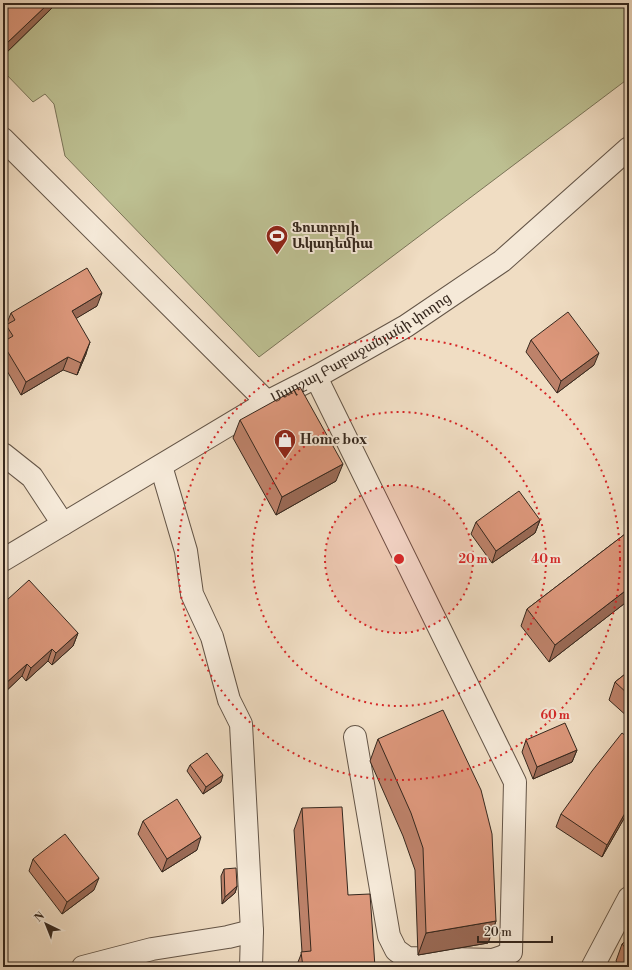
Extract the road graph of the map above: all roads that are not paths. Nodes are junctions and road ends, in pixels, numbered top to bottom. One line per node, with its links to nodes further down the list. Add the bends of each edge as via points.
1 (3, 139): 4 (street, Մարշալ Բաբաջանյանի փողոց)
2 (629, 148): 3 (street, Մարշալ Բաբաջանյանի փողոց, via 502,261 406,326)
3 (316, 377): 4 (street, Մարշալ Բաբաջանյանի փողոց); 9 (street, via 515,782 512,952 493,960 407,958 396,950 389,936)
4 (267, 402): 6 (street)
5 (3, 454): 7 (street, via 32,477)
6 (161, 466): 7 (street); 11 (street, via 186,551 192,594 212,637 229,700 241,724)
7 (63, 524): 8 (street)
8 (3, 560)
9 (355, 737)
10 (629, 898): 14 (street)
11 (252, 931): 12 (street, via 152,949); 13 (street)
12 (83, 967)
13 (251, 967)
14 (594, 967)

